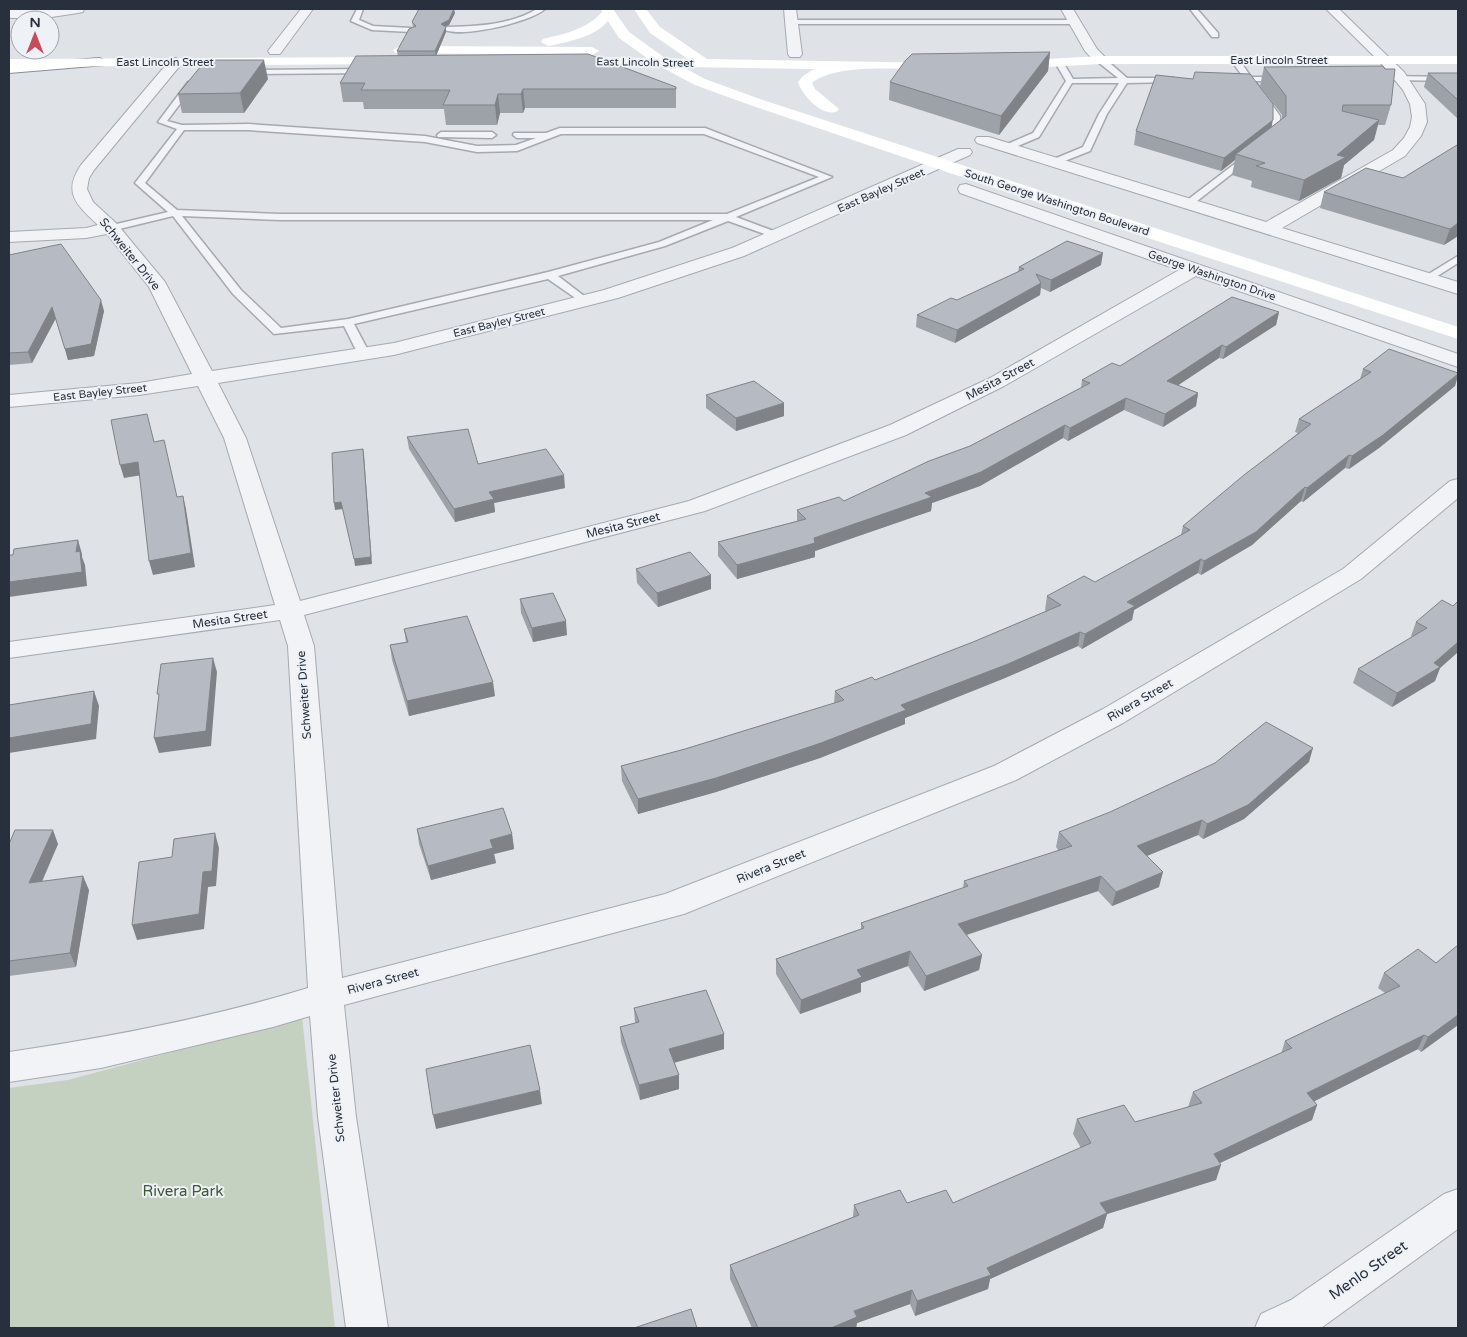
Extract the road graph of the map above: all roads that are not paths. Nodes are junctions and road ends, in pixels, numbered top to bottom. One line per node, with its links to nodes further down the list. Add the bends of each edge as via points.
1 (77, 9): 10 (street, via 46,14)
2 (307, 9): 17 (street)
3 (360, 9): 13 (lane, via 355,21 364,26)
4 (542, 9): 14 (lane, via 522,19)
5 (640, 9): 20 (main road, via 655,30)
6 (1067, 9): 12 (street)
7 (1193, 9): 15 (lane)
8 (1332, 9): 25 (street)
9 (607, 11): 16 (main road, via 598,25 564,39); 18 (main road, South George Washington Boulevard, via 624,36)
10 (9, 14)
11 (791, 15): 12 (lane); 21 (street)
12 (1075, 22): 23 (street)
13 (411, 30)
14 (447, 30)
15 (1215, 35)
16 (480, 50): 17 (main road, East Lincoln Street); 18 (main road, East Lincoln Street)
17 (275, 51): 19 (main road, East Lincoln Street)
18 (646, 52): 20 (main road, East Lincoln Street); 29 (main road, South George Washington Boulevard)
19 (60, 53)
20 (686, 53): 21 (main road, East Lincoln Street); 31 (main road)
21 (795, 54): 22 (main road, East Lincoln Street)
22 (943, 54)
23 (1101, 60): 24 (main road, East Lincoln Street); 32 (main road, East Lincoln Street); 32 (main road, East Lincoln Street, via 1062,56 998,60); 46 (lane)
24 (1235, 60): 25 (main road, East Lincoln Street); 43 (lane)
25 (1385, 60): 26 (main road, East Lincoln Street); 40 (street)
26 (1458, 60)
27 (100, 62): 28 (main road, East Lincoln Street); 30 (main road, East Lincoln Street); 35 (main road)
28 (176, 62): 29 (main road, East Lincoln Street); 70 (street, Schweiter Drive, via 81,178 79,189 86,204)
29 (660, 62): 31 (main road, East Lincoln Street); 65 (main road, South George Washington Boulevard, via 737,96)
30 (9, 63)
31 (702, 63): 34 (main road, East Lincoln Street); 38 (main road)
32 (1060, 64): 48 (lane)
33 (954, 65): 34 (main road, East Lincoln Street)
34 (853, 66): 50 (main road, via 822,71 805,82 808,91)
35 (9, 70)
36 (378, 71): 37 (lane)
37 (240, 72)
38 (736, 78)
39 (1382, 78): 40 (lane)
40 (1401, 78): 45 (lane); 71 (street, via 1420,108 1421,120 1408,145)
41 (195, 79): 52 (lane, via 162,122)
42 (1220, 79): 43 (lane)
43 (1249, 79): 44 (lane); 60 (lane, via 1276,116 1276,135)
44 (1287, 79)
45 (1458, 79)
46 (1125, 80): 47 (lane); 48 (lane); 64 (lane, via 1103,114 1087,149)
47 (1182, 80)
48 (1070, 81): 59 (lane, via 1036,135)
49 (798, 98): 50 (main road)
50 (831, 109): 51 (main road)
51 (848, 115)
52 (182, 128): 53 (lane, via 248,127); 68 (lane, via 140,183)
53 (380, 135): 54 (lane); 56 (lane, via 477,149 517,148)
54 (492, 135)
55 (517, 135): 56 (lane)
56 (551, 135): 69 (lane, via 560,131 705,131 827,177)
57 (983, 140): 59 (street)
58 (947, 146): 61 (main road, South George Washington Boulevard)
59 (1008, 147): 64 (street)
60 (1261, 147)
61 (964, 152): 63 (main road, South George Washington Boulevard); 65 (street, East Bayley Street)
62 (1253, 153): 67 (lane)
63 (982, 158)
64 (1057, 161): 67 (street)
65 (940, 164): 72 (street, East Bayley Street); 81 (main road, South George Washington Boulevard)
66 (966, 189): 75 (street, George Washington Drive)
67 (1189, 203): 71 (street)
68 (176, 213): 69 (lane, via 280,217); 70 (lane); 80 (lane, via 237,292 278,332)
69 (726, 217): 72 (lane); 76 (lane, via 662,244)
70 (111, 228): 73 (street, via 86,233); 84 (street, Schweiter Drive, via 158,286)
71 (1269, 228): 77 (street)
72 (776, 235): 79 (street, East Bayley Street, via 729,255)
73 (9, 237)
74 (1458, 259): 77 (lane)
75 (1194, 269): 83 (street, George Washington Drive); 87 (street, Mesita Street, via 997,382 853,448 697,506)
76 (550, 275): 79 (lane); 80 (lane)
77 (1427, 278): 78 (street)
78 (1458, 288)
79 (584, 301): 82 (street, East Bayley Street)
80 (348, 322): 82 (lane)
81 (1458, 333)
82 (364, 354): 84 (street, East Bayley Street)
83 (1458, 361)
84 (206, 379): 85 (street, East Bayley Street, via 139,389); 87 (street, Schweiter Drive, via 235,438)
85 (9, 401)
86 (1458, 486): 89 (street, Rivera Street, via 1352,574 1113,716 1005,773 672,906)
87 (290, 611): 88 (street, Mesita Street); 89 (street, Schweiter Drive, via 301,646)
88 (9, 650)
89 (326, 997): 90 (street, Rivera Street, via 110,1051); 92 (street, Schweiter Drive, via 337,1117)
90 (9, 1068)
91 (1458, 1207): 93 (street, Menlo Street, via 1306,1314)
92 (367, 1328)
93 (1276, 1328)

